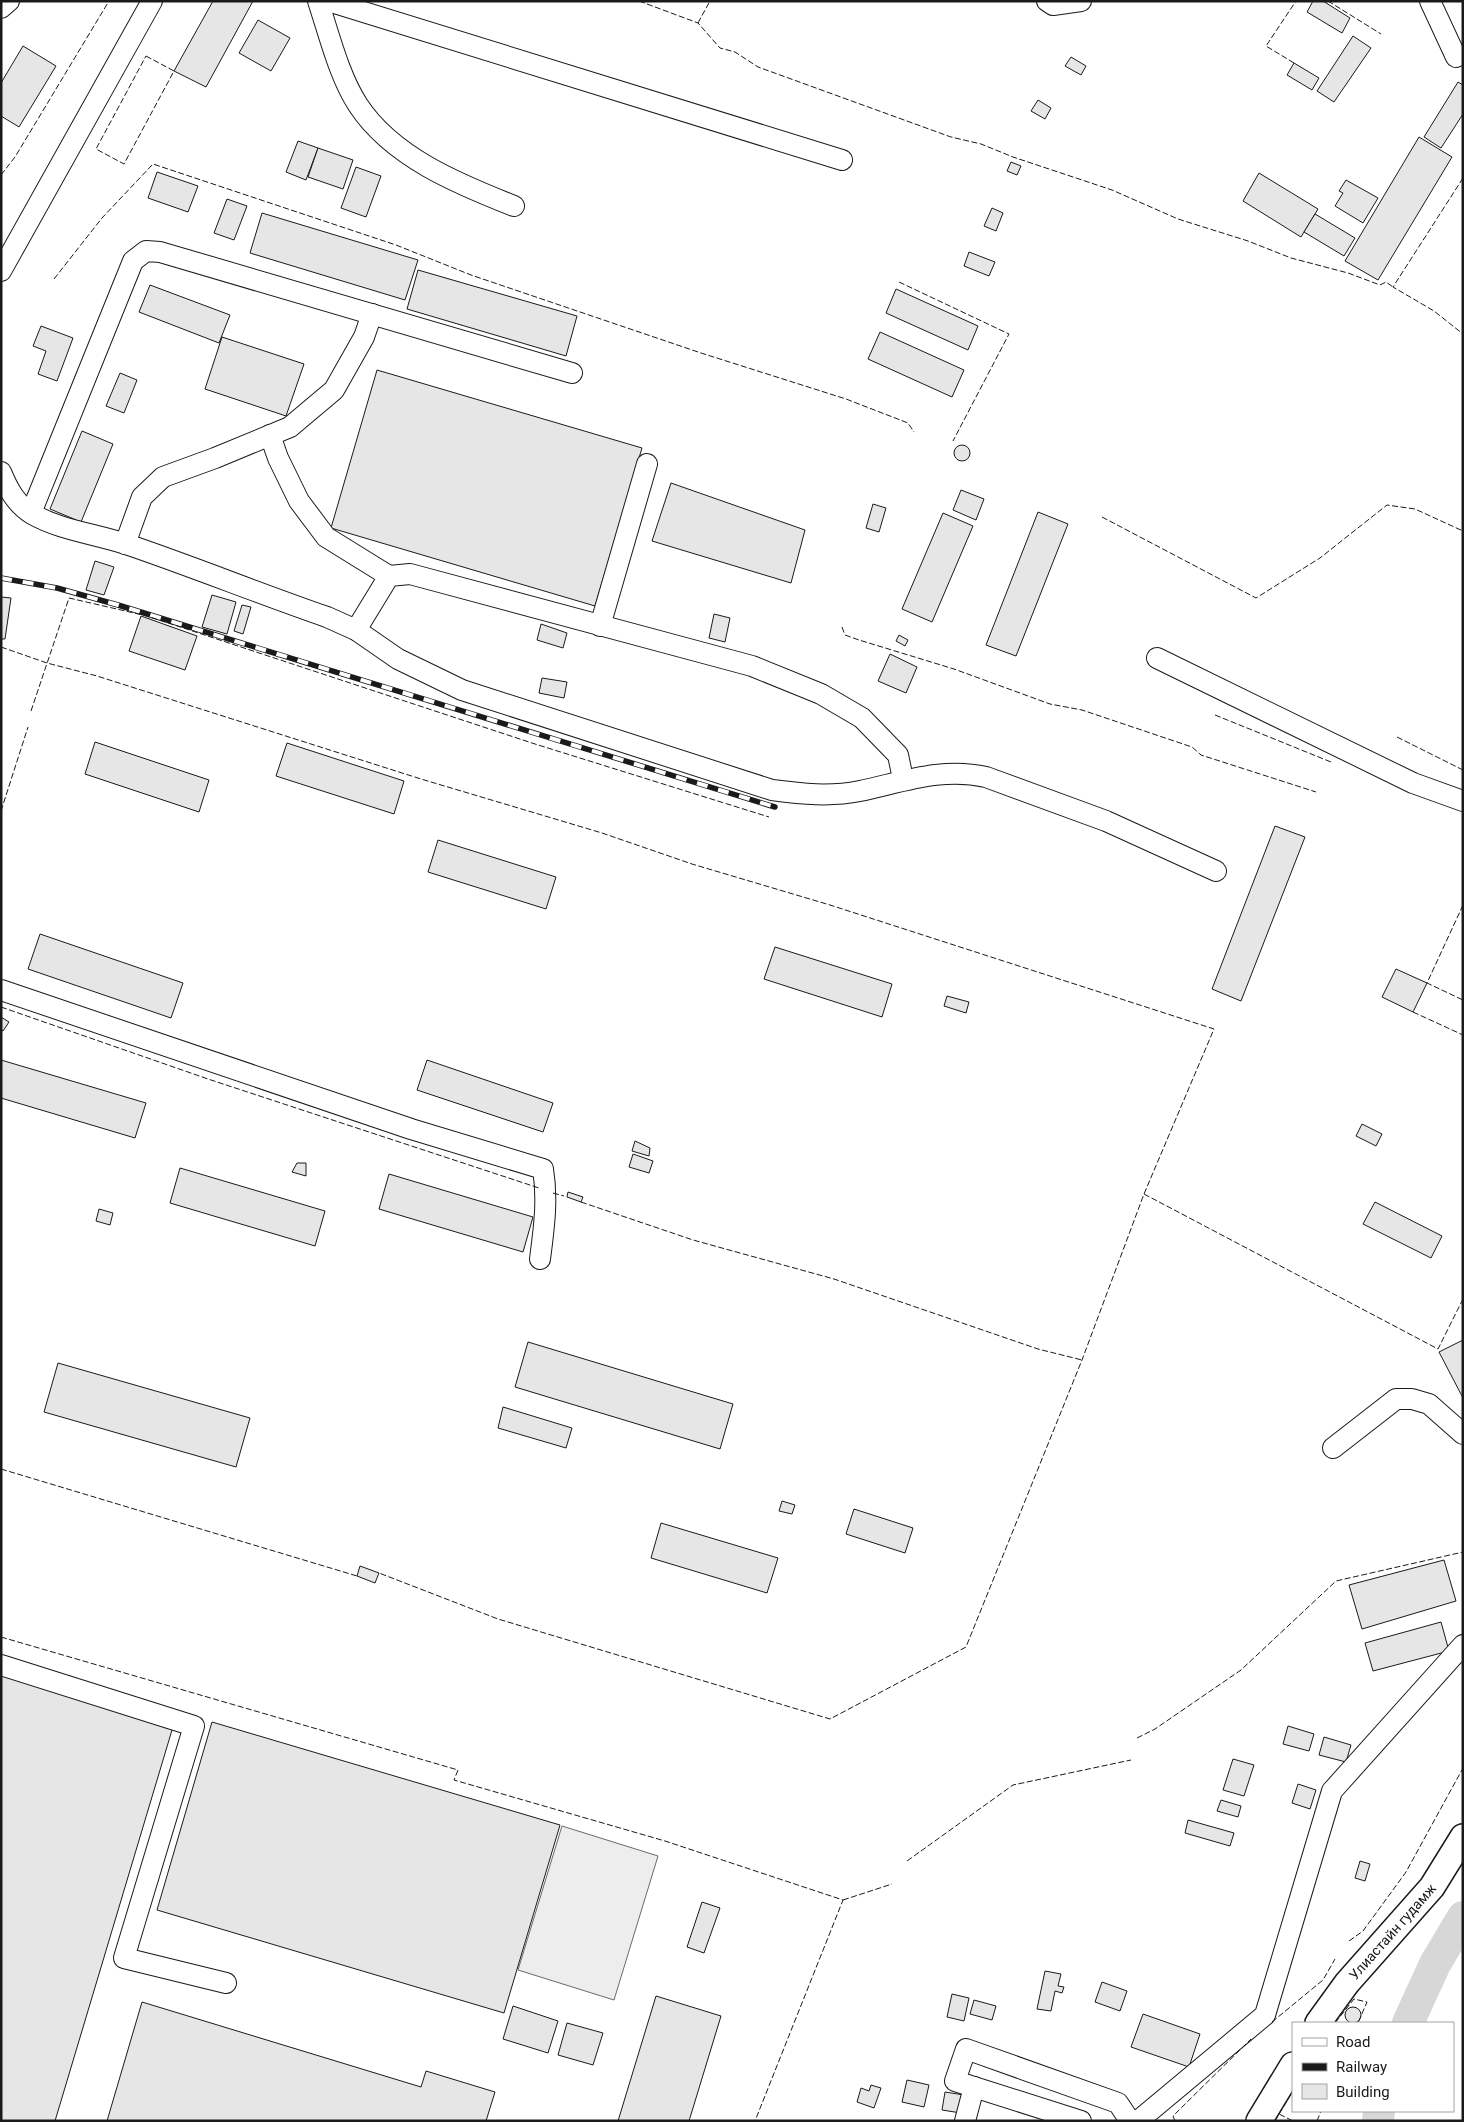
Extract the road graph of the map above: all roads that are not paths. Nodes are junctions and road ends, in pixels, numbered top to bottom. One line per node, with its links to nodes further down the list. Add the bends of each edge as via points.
1 (9, 1): 8 (street)
2 (152, 1): 12 (street)
3 (318, 1): 11 (street, via 347,82 358,105 374,124 412,157 454,180)
4 (328, 1): 10 (street)
5 (1047, 1): 6 (street, via 1053,5)
6 (1081, 1)
7 (1430, 1): 9 (street)
8 (1, 8)
9 (1456, 57)
10 (842, 160)
11 (514, 206)
12 (1, 271)
13 (372, 314): 14 (street); 15 (street, via 364,337 334,390 290,427); 18 (street, via 160,252 146,251 133,261)
14 (572, 372)
15 (270, 435): 19 (street, via 163,476 142,497); 20 (street, via 299,501 326,537)
16 (647, 464): 21 (street)
17 (1, 472): 18 (street, via 12,495)
18 (30, 513): 19 (street, via 45,521)
19 (125, 544): 22 (street)
20 (389, 576): 21 (street, via 410,574); 22 (street)
21 (600, 626): 24 (street, via 752,666 821,694 862,718 898,755)
22 (356, 630): 24 (street, via 398,659 462,690 772,790 813,796 859,791)
23 (1157, 658): 25 (street, via 1413,783)
24 (903, 779): 26 (street, via 948,773 986,777 1106,821)
25 (1463, 801)
26 (1216, 871)
27 (1, 990): 28 (street, via 411,1129 543,1170 547,1191)
28 (540, 1259)
29 (1463, 1434): 30 (street, via 1429,1404 1396,1399)
30 (1334, 1448)
31 (1463, 1645): 42 (street, via 1332,1791 1265,2015)
32 (1, 1665): 34 (street, via 194,1726 124,1958)
33 (1463, 1837): 35 (main road, Улиастайн гудамж, via 1432,1887 1347,1983)
34 (226, 1982)
35 (1319, 2022)
36 (1292, 2067): 43 (main road)
37 (974, 2088): 38 (street); 39 (street); 41 (street, via 955,2081 966,2049 1118,2103)
38 (1053, 2117): 40 (street)
39 (964, 2121)
40 (1081, 2121)
41 (1130, 2121)
42 (1138, 2121)
43 (1260, 2121)

